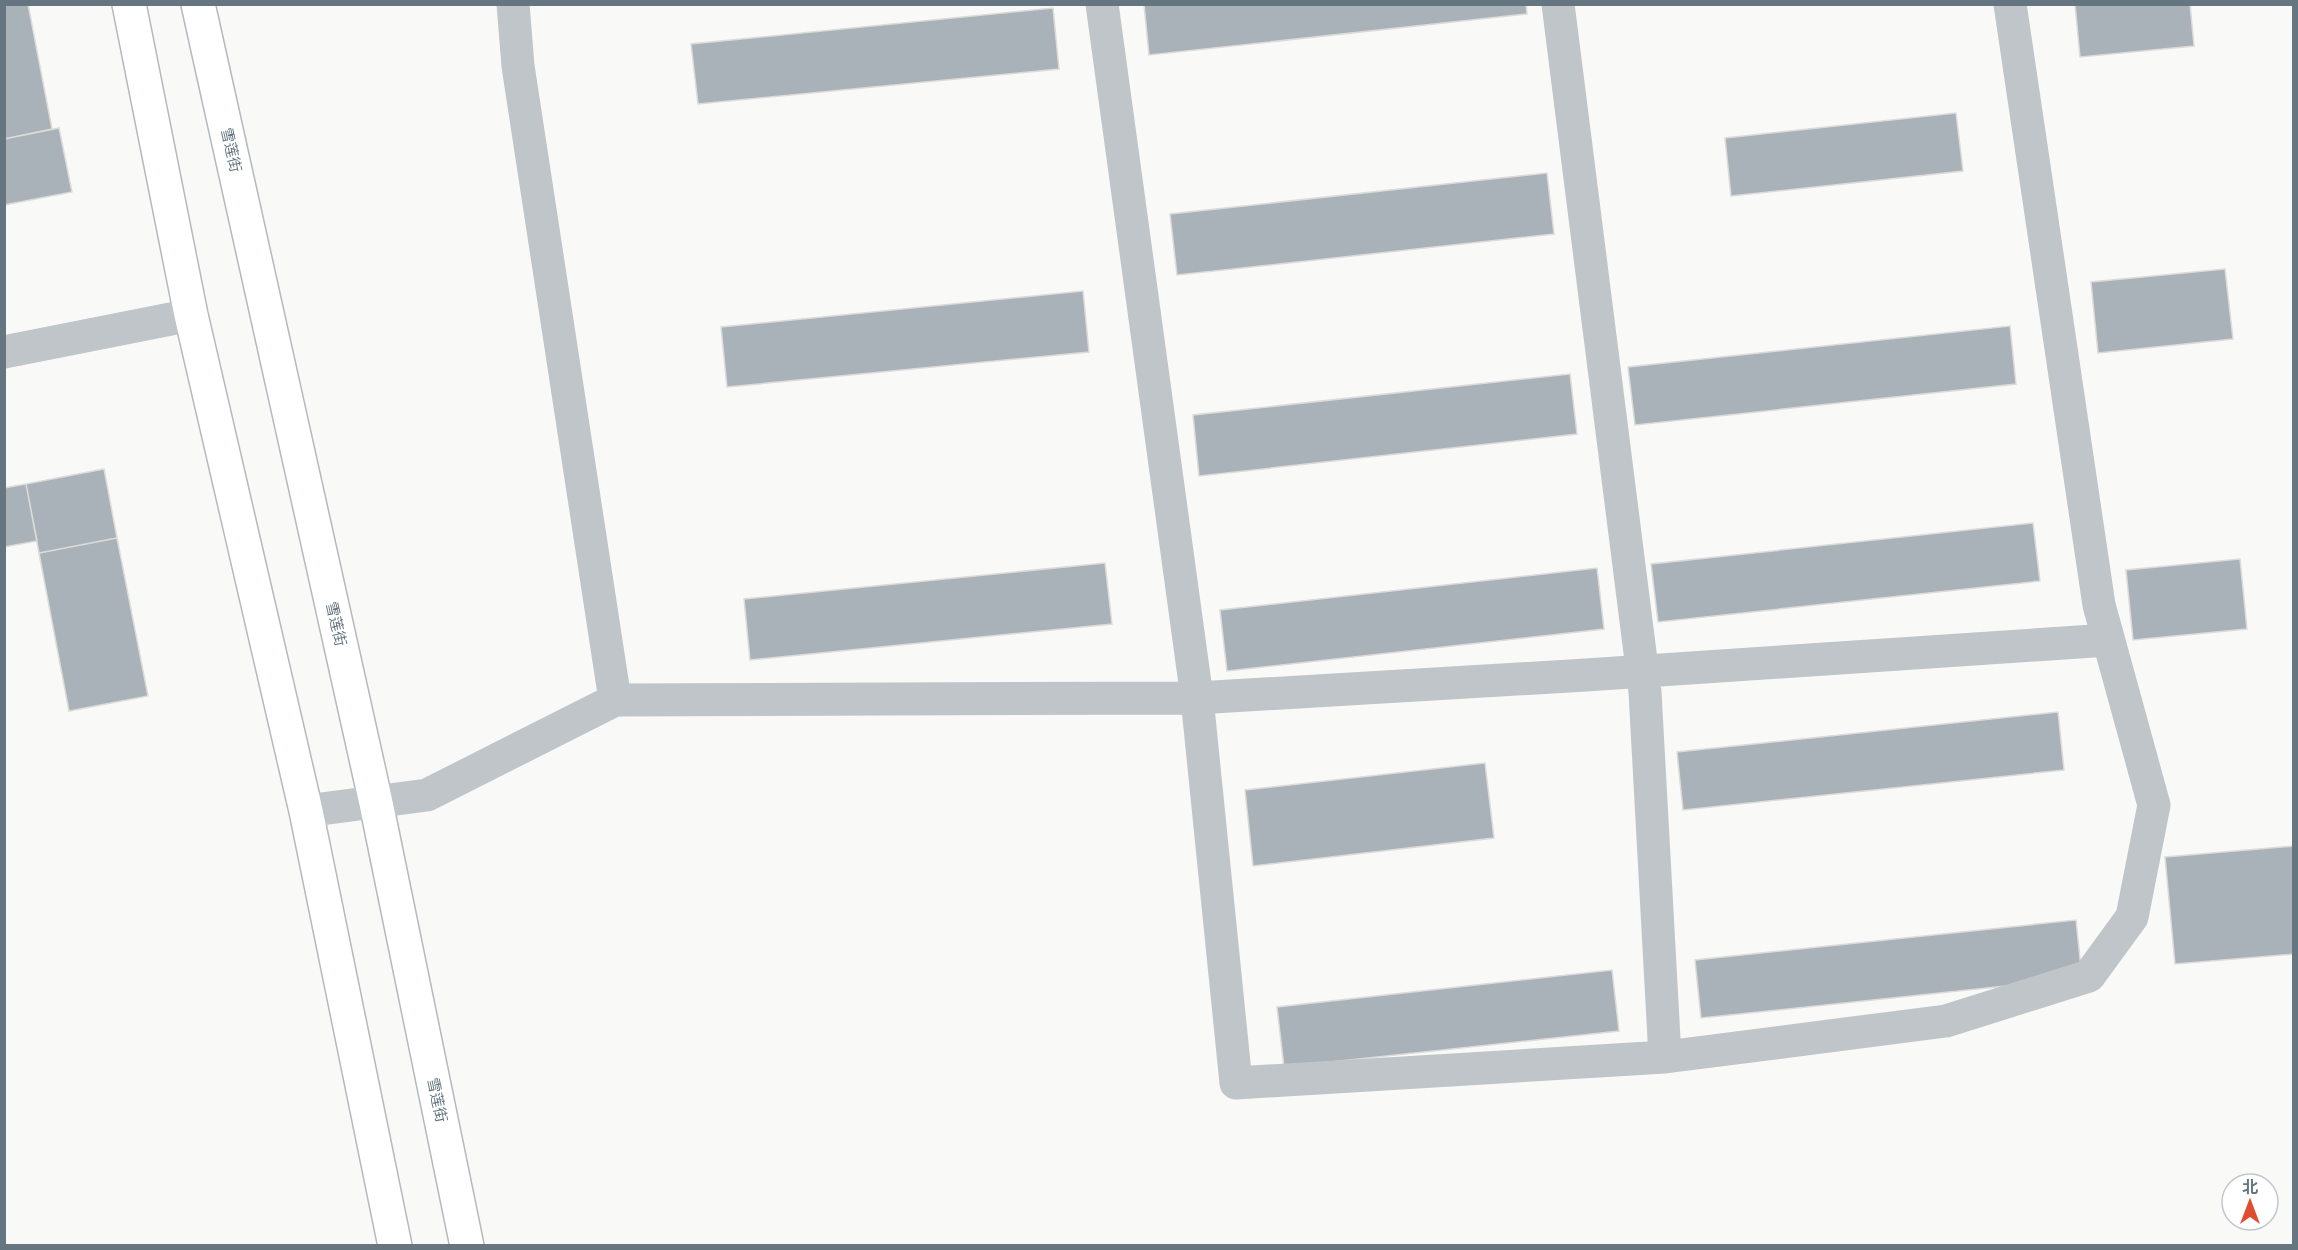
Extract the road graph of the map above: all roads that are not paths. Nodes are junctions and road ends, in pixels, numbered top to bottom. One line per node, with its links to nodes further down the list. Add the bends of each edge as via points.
1 (129, 4): 7 (main road)
2 (198, 4): 13 (main road, 雪莲街)
3 (513, 4): 12 (street, via 518,66)
4 (1102, 4): 11 (street)
5 (1558, 4): 10 (street)
6 (2010, 4): 9 (street, via 2099,606)
7 (191, 315): 8 (street); 14 (main road)
8 (4, 352)
9 (2109, 640): 10 (street); 15 (street, via 2154,805 2133,917 2089,976 1946,1021)
10 (1642, 672): 11 (street); 15 (street)
11 (1197, 698): 12 (street); 15 (street, via 1236,1083)
12 (615, 700): 13 (street, via 427,795)
13 (376, 803): 14 (street); 17 (main road, 雪莲街)
14 (306, 811): 16 (main road)
15 (1665, 1057)
16 (395, 1245)
17 (467, 1245)

